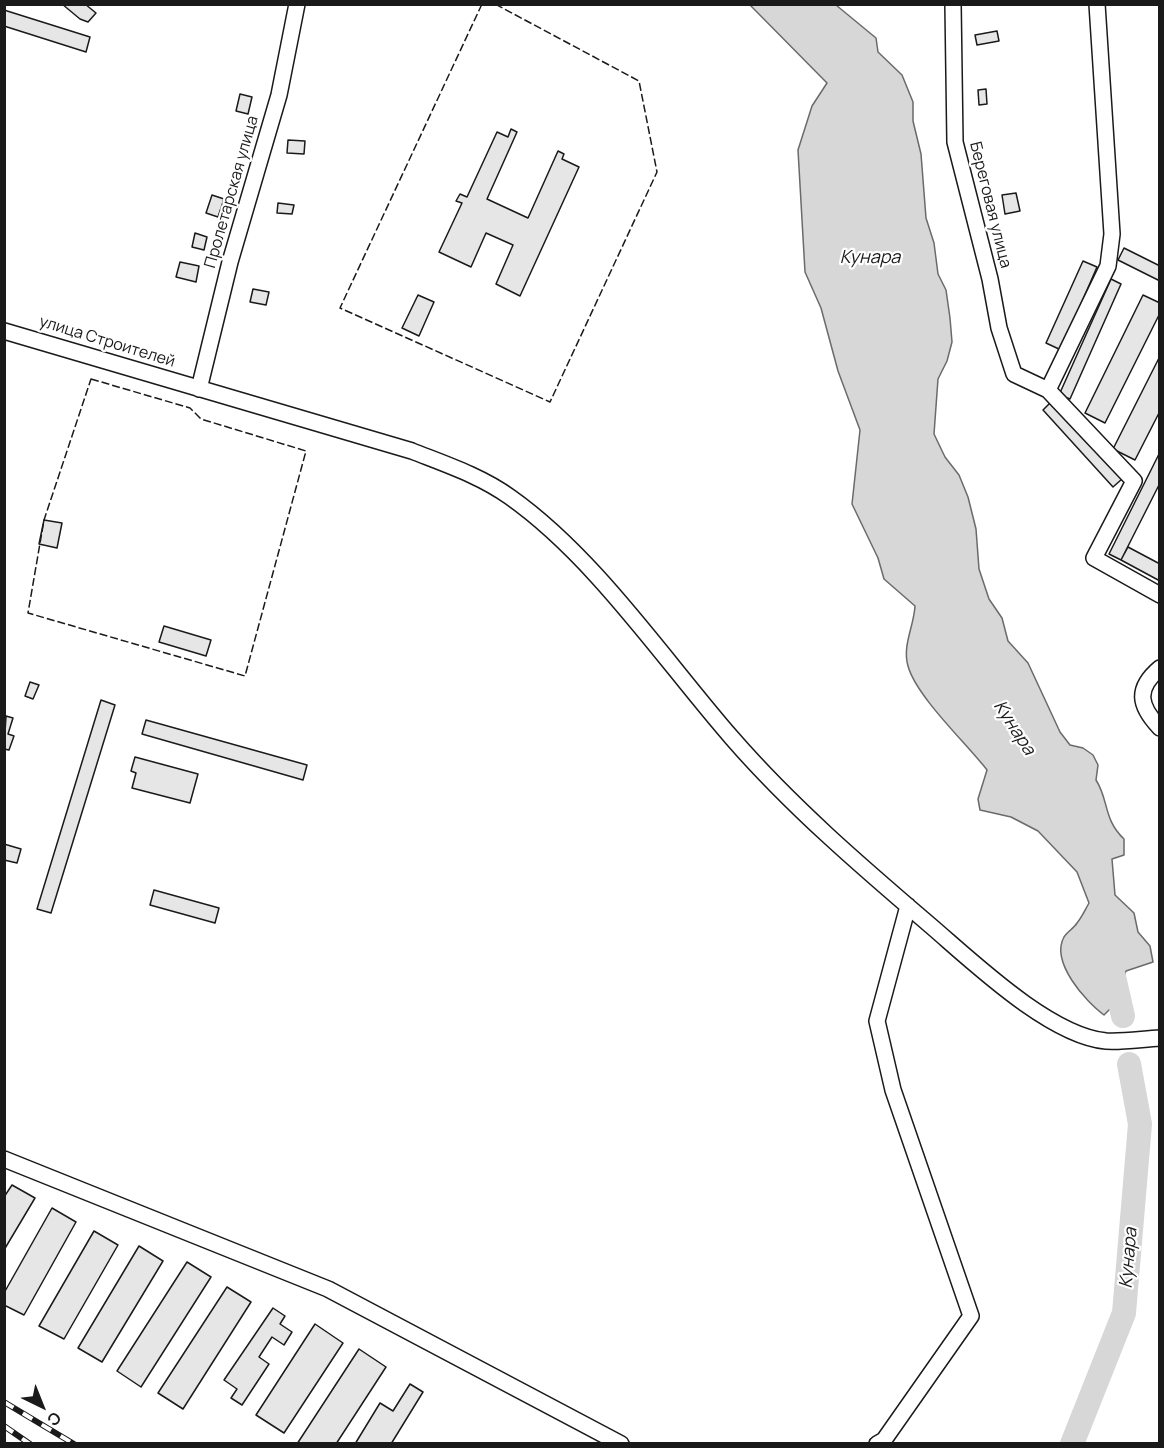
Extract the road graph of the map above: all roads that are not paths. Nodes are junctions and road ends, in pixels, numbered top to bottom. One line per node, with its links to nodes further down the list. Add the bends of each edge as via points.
1 (297, 4): 5 (street, Пролетарская улица, via 279,95 230,262)
2 (953, 4): 6 (street, Береговая улица, via 955,142 999,328 1014,374)
3 (1097, 4): 6 (street, via 1112,234 1108,266)
4 (4, 331): 5 (street, улица Строителей)
5 (199, 389): 10 (street, улица Строителей, via 412,451 456,468 509,496 620,603 733,740 852,859)
6 (1048, 390): 7 (street, via 1134,481 1094,558)
7 (1160, 595)
8 (1160, 668): 9 (street, via 1146,681 1142,693 1144,708)
9 (1160, 728)
10 (908, 906): 11 (street, улица Строителей, via 1029,1005 1069,1029 1104,1041); 14 (street, via 877,1021 893,1090 971,1316 884,1440)
11 (1160, 1038)
12 (4, 1159): 13 (street, via 328,1289)
13 (621, 1443)
14 (877, 1443)

